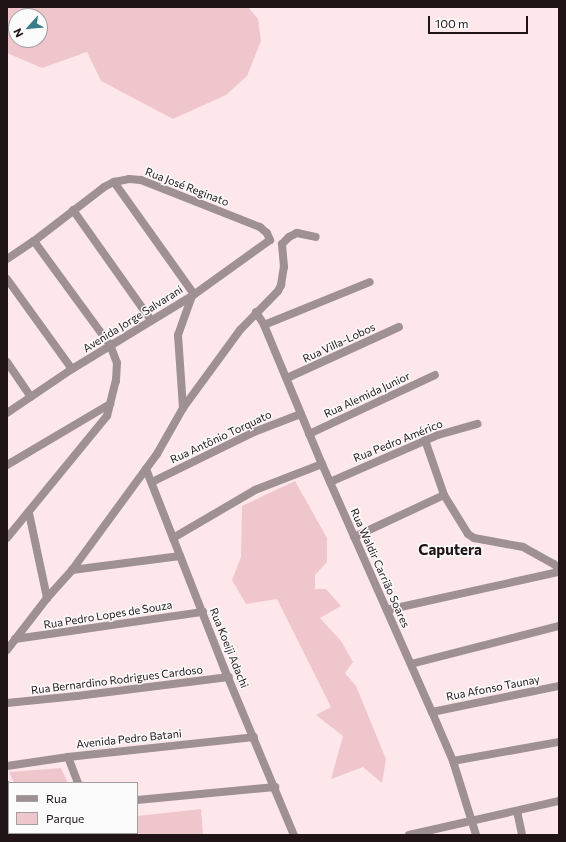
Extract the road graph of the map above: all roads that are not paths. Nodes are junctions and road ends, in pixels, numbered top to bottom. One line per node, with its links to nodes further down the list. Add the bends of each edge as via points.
1 (114, 182): 2 (street, Rua José Reginato); 4 (street, Rua José Reginato, via 142,180 260,227); 10 (street)
2 (73, 210): 5 (street, Rua José Reginato); 12 (street)
3 (316, 237): 6 (street, via 297,233)
4 (270, 240): 6 (street); 10 (street, Avenida Jorge Salvarani)
5 (34, 241): 7 (street, Rua José Reginato); 15 (street)
6 (282, 244): 11 (street, via 284,266 281,285)
7 (7, 259)
8 (7, 279): 17 (street)
9 (370, 282): 13 (street)
10 (193, 295): 12 (street, Avenida Jorge Salvarani); 22 (street, via 178,335)
11 (256, 312): 13 (street, Rua Waldir Carrião Soares); 22 (street)
12 (151, 320): 15 (street, Avenida Jorge Salvarani)
13 (264, 325): 19 (street, Rua Waldir Carrião Soares)
14 (399, 327): 19 (street, Rua Villa-Lobos)
15 (110, 345): 17 (street, Avenida Jorge Salvarani); 21 (street, via 117,363 116,381)
16 (7, 362): 20 (street)
17 (72, 369): 20 (street, Avenida Jorge Salvarani)
18 (435, 375): 26 (street, Rua Alemida Junior)
19 (287, 378): 24 (street, Rua Waldir Carrião Soares)
20 (31, 397): 23 (street, Avenida Jorge Salvarani)
21 (110, 404): 29 (street); 34 (street, via 106,418)
22 (183, 408): 30 (street)
23 (7, 413)
24 (301, 414): 26 (street, Rua Waldir Carrião Soares); 31 (street, Rua Antônio Torquato, via 254,432)
25 (476, 424): 27 (street, Rua Pedro Américo)
26 (309, 434): 28 (street, Rua Waldir Carrião Soares)
27 (425, 440): 32 (street, Rua Pedro Américo); 33 (street)
28 (322, 464): 32 (street, Rua Waldir Carrião Soares); 37 (street, via 255,490)
29 (7, 465)
30 (146, 469): 31 (street, Rua Koeiji Adachi); 40 (street)
31 (152, 482): 37 (street, Rua Koeiji Adachi)
32 (330, 482): 35 (street, Rua Waldir Carrião Soares)
33 (444, 495): 35 (street); 39 (street, via 468,534 474,538 523,547)
34 (29, 513): 36 (street); 42 (street)
35 (354, 537): 43 (street, Rua Waldir Carrião Soares)
36 (7, 538)
37 (173, 538): 38 (street, Rua Koeiji Adachi)
38 (180, 556): 40 (street); 44 (street, Rua Koeiji Adachi)
39 (559, 569)
40 (72, 570): 42 (street)
41 (559, 572): 43 (street)
42 (47, 598): 46 (street)
43 (388, 610): 48 (street, Rua Waldir Carrião Soares)
44 (203, 612): 46 (street, Rua Pedro Lopes de Souza); 49 (street, Rua Koeiji Adachi)
45 (559, 626): 48 (street)
46 (16, 640): 47 (street)
47 (7, 650)
48 (410, 664): 52 (street, Rua Waldir Carrião Soares)
49 (229, 677): 51 (street, Rua Bernardino Rodrigues Cardoso); 53 (street, Rua Koeiji Adachi)
50 (559, 686): 52 (street, Rua Afonso Taunay)
51 (7, 703)
52 (432, 712): 56 (street, Rua Waldir Carrião Soares)
53 (254, 738): 55 (street, Avenida Pedro Batani); 59 (street, Rua Koeiji Adachi)
54 (559, 742): 56 (street)
55 (68, 757): 57 (street, Avenida Pedro Batani); 58 (street)
56 (453, 762): 63 (street, Rua Waldir Carrião Soares)
57 (7, 766)
58 (78, 782)
59 (275, 787): 60 (street); 64 (street, Rua Koeiji Adachi)
60 (138, 800)
61 (559, 801): 62 (street)
62 (517, 811): 63 (street); 67 (street)
63 (472, 820): 65 (street); 66 (street, Rua Waldir Carrião Soares)
64 (294, 835)
65 (409, 835)
66 (476, 835)
67 (522, 835)

